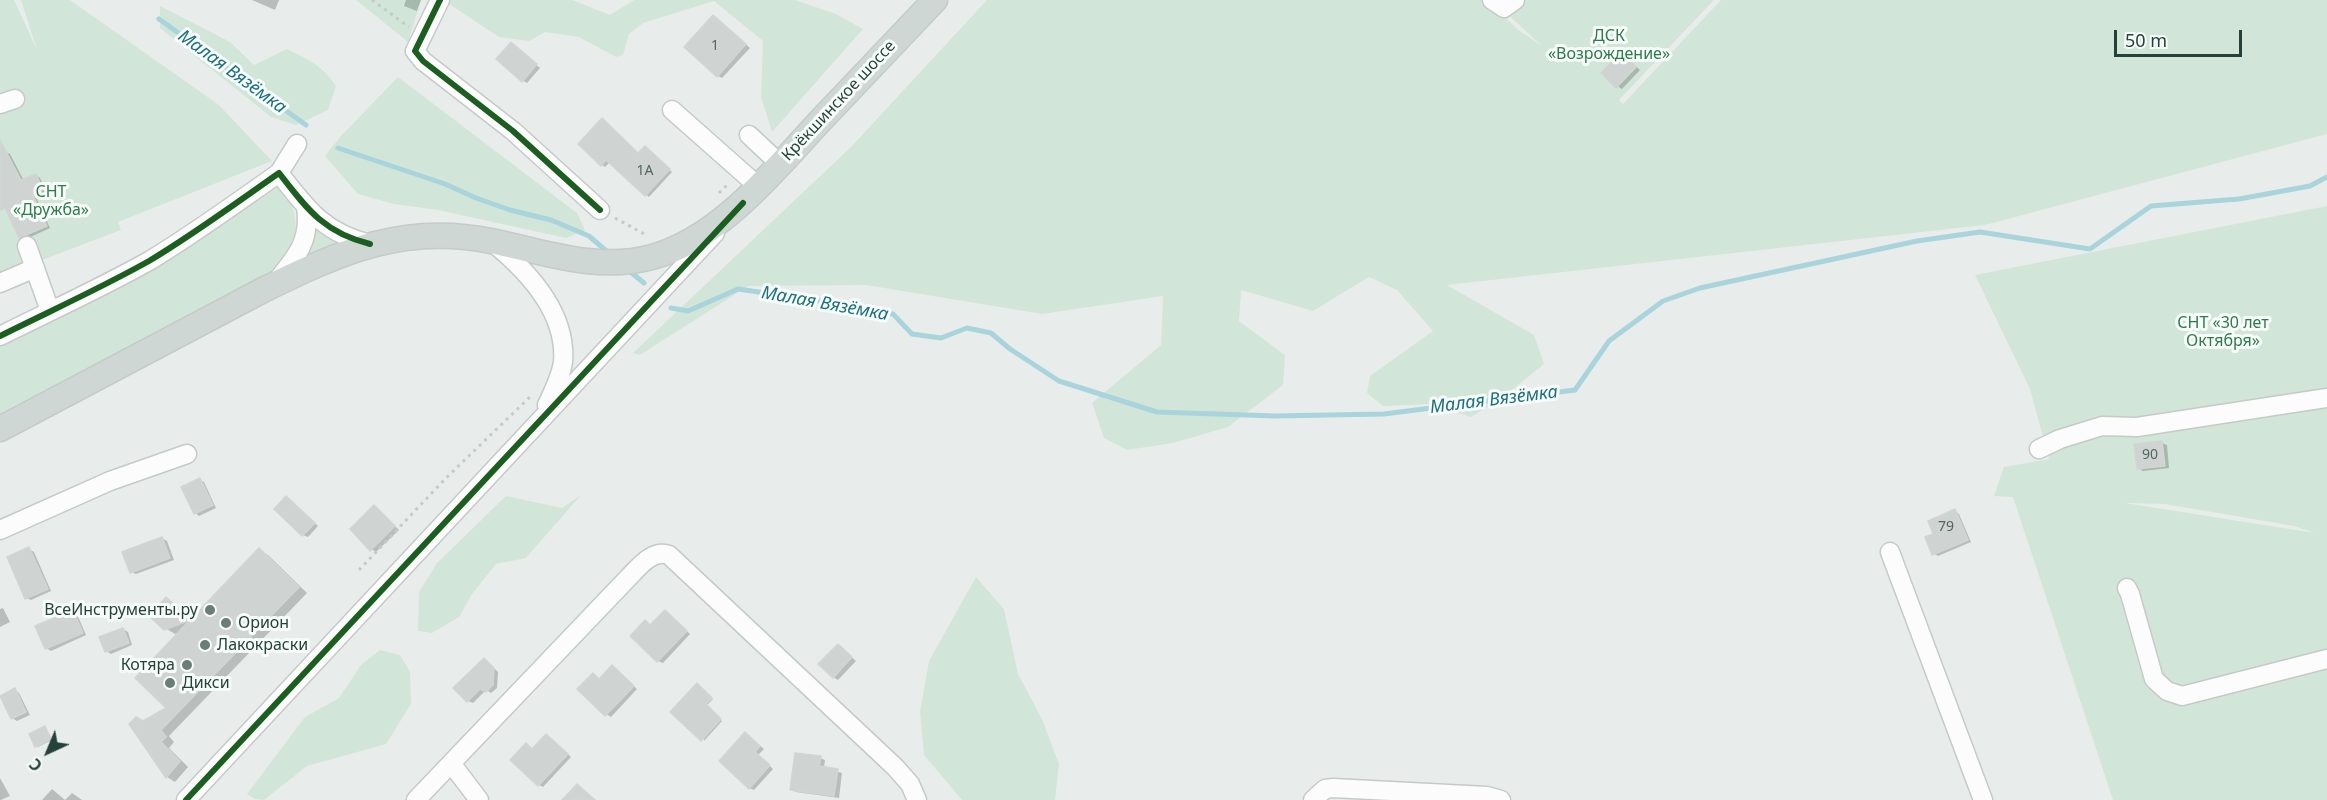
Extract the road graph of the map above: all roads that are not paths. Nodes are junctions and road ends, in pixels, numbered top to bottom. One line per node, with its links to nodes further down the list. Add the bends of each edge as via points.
1 (440, 0): 12 (street, via 415,51 513,130)
2 (935, 0): 8 (main road, Крёкшинское шоссе)
3 (1492, 0): 4 (street, via 1504,8)
4 (1515, 0)
5 (672, 110): 10 (street)
6 (749, 135): 8 (street)
7 (297, 144): 9 (street)
8 (780, 164): 10 (main road, Крёкшинское шоссе)
9 (279, 173): 11 (street); 19 (street, via 149,261)
10 (751, 195): 13 (main road, Крёкшинское шоссе, via 681,245 653,257 627,262 580,260); 22 (street)
11 (306, 207): 14 (street, via 331,229); 18 (street, via 302,247)
12 (600, 210)
13 (491, 241): 14 (main road, Крёкшинское шоссе, via 427,235); 22 (street, via 530,279 550,305 560,328 563,362)
14 (370, 244): 18 (main road, Крёкшинское шоссе)
15 (27, 246): 16 (street)
16 (34, 268): 17 (street); 19 (street)
17 (0, 283)
18 (275, 284): 23 (main road, Крёкшинское шоссе)
19 (50, 311): 20 (street)
20 (0, 336)
21 (2327, 398): 24 (street, via 2137,428 2102,426)
22 (539, 421): 31 (street)
23 (0, 429)
24 (2039, 449)
25 (187, 454): 26 (street, via 110,481)
26 (0, 530)
27 (1890, 552): 37 (street)
28 (2127, 588): 29 (street, via 2154,679 2167,691 2182,696)
29 (2327, 659)
30 (451, 763): 32 (street); 33 (street); 34 (street, via 645,561 662,552 895,767 910,784)
31 (186, 800)
32 (416, 800)
33 (479, 800)
34 (917, 800)
35 (1313, 800): 36 (street, via 1325,789 1333,788)
36 (1501, 800)
37 (1983, 800)

